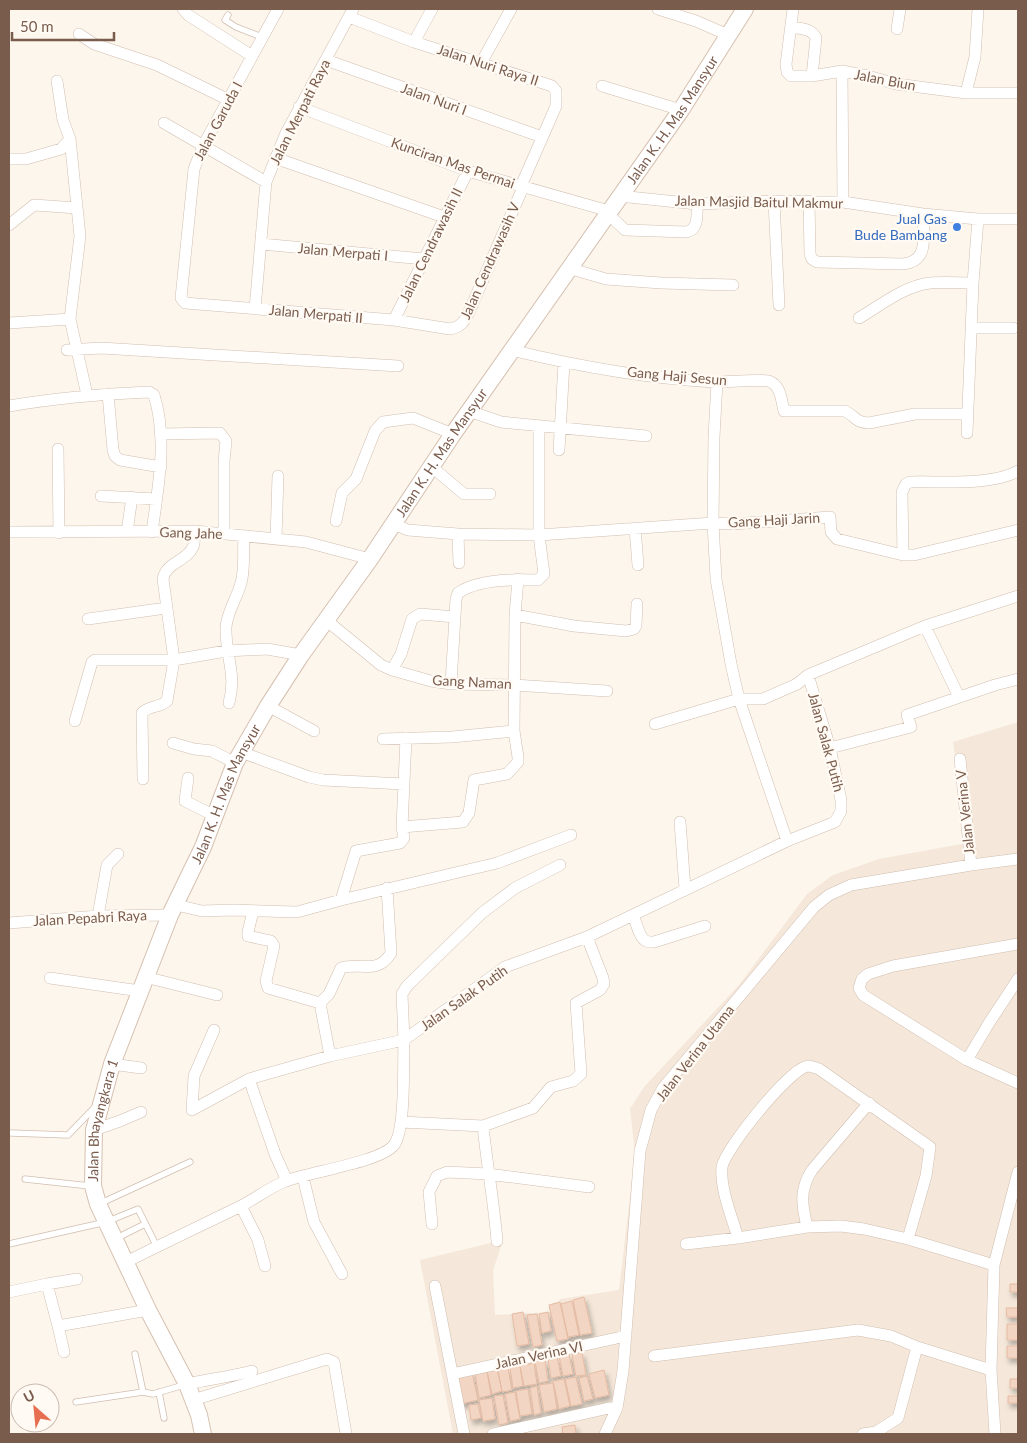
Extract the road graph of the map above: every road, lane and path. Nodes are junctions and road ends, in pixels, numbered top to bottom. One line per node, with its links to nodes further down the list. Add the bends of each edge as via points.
1 (183, 9): 18 (street)
2 (432, 9): 17 (street)
3 (511, 9): 20 (street)
4 (658, 9): 15 (street)
5 (745, 9): 15 (street, Jalan K. H. Mas Mansyur)
6 (792, 9): 12 (street, Jalan Biun)
7 (900, 9): 13 (street)
8 (978, 9): 25 (street, via 975,57)
9 (276, 10): 16 (street, Jalan Garuda I)
10 (351, 13): 17 (street, Jalan Nuri Raya II); 19 (street, Jalan Merpati Raya)
11 (228, 15): 16 (lane, via 225,20)
12 (791, 27): 22 (street, via 809,30 815,35); 22 (street, Jalan Biun, via 786,64 788,72 792,76)
13 (897, 29)
14 (79, 34): 27 (street, via 94,44 157,65)
15 (728, 35): 29 (street, Jalan K. H. Mas Mansyur)
16 (262, 37): 18 (street, Jalan Garuda I)
17 (414, 42): 20 (street, Jalan Nuri Raya II)
18 (252, 56): 27 (street, Jalan Garuda I)
19 (326, 60): 28 (street, Jalan Merpati Raya); 31 (street, Jalan Nuri I)
20 (481, 63): 31 (street, Jalan Nuri Raya II, via 552,86 556,91 556,106)
21 (842, 72): 22 (street, Jalan Biun); 25 (street, Jalan Biun, via 896,84); 42 (street)
22 (812, 76)
23 (57, 81): 32 (street, via 63,120)
24 (602, 86): 29 (street)
25 (966, 93): 26 (street, Jalan Biun)
26 (1018, 93)
27 (229, 100): 33 (street, Jalan Garuda I)
28 (299, 107): 34 (street, Jalan Merpati Raya); 36 (street, Kunciran Mas Permai)
29 (681, 110): 39 (street, Jalan K. H. Mas Mansyur)
30 (164, 123): 33 (street)
31 (542, 136): 38 (street, Jalan Nuri Raya II)
32 (70, 139): 35 (street, via 61,149 26,159); 44 (street)
33 (203, 146): 37 (street); 56 (street, Jalan Garuda I, via 194,169)
34 (275, 158): 37 (street, Jalan Merpati Raya); 47 (street)
35 (9, 160)
36 (468, 171): 38 (street, Kunciran Mas Permai); 47 (street, Jalan Cendrawasih II)
37 (266, 182): 51 (street, Jalan Merpati Raya)
38 (521, 186): 45 (street, Kunciran Mas Permai); 65 (street, Jalan Cendrawasih V, via 464,323)
39 (619, 196): 43 (street, Jalan Masjid Baitul Makmur); 45 (street, Jalan K. H. Mas Mansyur)
40 (774, 201): 41 (street, Jalan Masjid Baitul Makmur); 43 (street, Jalan Masjid Baitul Makmur); 57 (street)
41 (809, 201): 42 (street, Jalan Masjid Baitul Makmur); 46 (street, via 810,254 817,262 903,264 916,261 922,253)
42 (843, 202): 46 (street, Jalan Masjid Baitul Makmur)
43 (697, 204): 45 (street, via 695,227 687,232 624,230)
44 (78, 208): 50 (street, via 34,205); 60 (street, via 80,236)
45 (608, 212): 53 (street, Jalan K. H. Mas Mansyur)
46 (923, 214): 48 (street, Jalan Masjid Baitul Makmur)
47 (444, 217): 52 (street, Jalan Cendrawasih II)
48 (978, 219): 49 (street, Jalan Masjid Baitul Makmur); 54 (street)
49 (1018, 219)
50 (9, 225)
51 (261, 244): 52 (street, Jalan Merpati I); 58 (street, Jalan Merpati Raya)
52 (424, 259): 61 (street, Jalan Cendrawasih II)
53 (568, 268): 55 (street, via 606,279); 67 (street, Jalan K. H. Mas Mansyur)
54 (973, 283): 59 (street, via 915,286); 63 (street)
55 (733, 285)
56 (182, 301): 58 (street, Jalan Merpati II)
57 (779, 305)
58 (255, 309): 61 (street, Jalan Merpati II)
59 (859, 318)
60 (70, 319): 62 (street); 66 (street)
61 (394, 320): 65 (street, Jalan Merpati II)
62 (9, 323)
63 (972, 328): 64 (street); 75 (street)
64 (1013, 328)
65 (450, 329)
66 (72, 350): 69 (street, via 101,348); 72 (street)
67 (511, 350): 68 (street, Gang Haji Sesun); 74 (street, Jalan K. H. Mas Mansyur)
68 (564, 363): 70 (street, Gang Haji Sesun); 77 (street)
69 (398, 366)
70 (717, 382): 75 (street, Gang Haji Sesun, via 769,380 778,387 784,411 846,411 862,423 915,414); 93 (street)
71 (108, 394): 72 (street); 79 (street, via 149,392 154,395); 84 (street, via 112,450 116,456 120,460)
72 (86, 396): 73 (street)
73 (9, 406)
74 (469, 411): 76 (street, via 501,422); 80 (street, Jalan K. H. Mas Mansyur)
75 (968, 414): 78 (street)
76 (539, 426): 77 (street); 104 (street)
77 (560, 429): 81 (street); 83 (street)
78 (967, 433)
79 (160, 434): 84 (street); 102 (street, via 220,432 226,441)
80 (453, 434): 85 (street, Jalan K. H. Mas Mansyur); 92 (street, via 413,418 382,422 375,431 356,479 342,494)
81 (646, 436)
82 (58, 449): 99 (street)
83 (560, 450)
84 (161, 467): 91 (street)
85 (432, 467): 88 (street, via 464,494); 94 (street, Jalan K. H. Mas Mansyur)
86 (1018, 471): 107 (street, via 1010,476 987,480 906,484 902,492)
87 (278, 476): 106 (street)
88 (490, 494)
89 (101, 496): 90 (street)
90 (132, 497): 91 (street); 100 (street)
91 (156, 499): 101 (street)
92 (336, 521)
93 (712, 523): 95 (street, Gang Haji Jarin); 107 (street, Gang Haji Jarin, via 830,517 831,532 837,539); 130 (street, via 716,579)
94 (393, 524): 103 (street, Gang Haji Jarin, via 408,530); 108 (street, Jalan K. H. Mas Mansyur)
95 (635, 528): 104 (street, Gang Haji Jarin); 110 (street)
96 (1018, 530): 107 (street, Gang Haji Jarin)
97 (195, 531): 101 (street, Gang Jahe); 102 (street, Gang Jahe); 114 (street, via 194,546 188,555 164,573)
98 (9, 532): 99 (street, Gang Jahe)
99 (59, 532): 100 (street, Gang Jahe)
100 (127, 532): 101 (street, Gang Jahe)
101 (152, 532)
102 (224, 534): 105 (street, Gang Jahe)
103 (458, 534): 104 (street, Gang Haji Jarin); 109 (street)
104 (539, 535): 111 (street, via 543,576 538,580)
105 (244, 537): 106 (street, Gang Jahe); 120 (street, via 242,582 226,624)
106 (276, 539): 108 (street, Gang Jahe, via 306,542)
107 (904, 556)
108 (370, 560): 118 (street, Jalan K. H. Mas Mansyur)
109 (459, 563)
110 (638, 565)
111 (518, 579): 115 (street); 116 (street, via 464,589 456,599)
112 (1018, 596): 119 (street, Jalan Salak Putih)
113 (637, 604): 115 (street, via 636,626 626,631)
114 (166, 608): 117 (street); 122 (street)
115 (515, 615): 127 (street)
116 (455, 617): 123 (street, via 420,614 412,619 401,654); 126 (street)
117 (88, 619)
118 (326, 620): 121 (street, Jalan K. H. Mas Mansyur); 123 (street, Gang Naman, via 381,665)
119 (926, 626): 124 (street, Jalan Salak Putih); 129 (street)
120 (226, 651): 121 (street, via 267,649); 122 (street); 131 (street, via 232,669 233,689)
121 (301, 655): 132 (street, Jalan K. H. Mas Mansyur)
122 (174, 660): 133 (street, via 92,662); 144 (street, via 167,701 142,713)
123 (392, 670): 126 (street, Gang Naman)
124 (808, 675): 130 (street, Jalan Salak Putih, via 797,684 763,698); 140 (street, Jalan Salak Putih)
125 (1018, 679): 129 (street)
126 (451, 684): 127 (street, Gang Naman)
127 (514, 685): 128 (street, Gang Naman); 136 (street)
128 (607, 691)
129 (959, 697): 140 (street, via 907,715 911,727)
130 (739, 699): 134 (street, Jalan Salak Putih); 150 (street)
131 (229, 703)
132 (268, 706): 135 (street); 141 (street, Jalan K. H. Mas Mansyur)
133 (75, 721)
134 (655, 724)
135 (314, 730)
136 (514, 731): 138 (street); 148 (street, via 518,762 507,774 474,780 469,813 463,822)
137 (383, 738): 138 (street)
138 (406, 738): 145 (street)
139 (173, 743): 141 (street)
140 (830, 748): 150 (street, Jalan Salak Putih, via 842,811 835,822)
141 (238, 757): 145 (street, via 323,780); 146 (street, Jalan K. H. Mas Mansyur)
142 (960, 759): 154 (street, Jalan Verina V)
143 (188, 778): 146 (street, via 185,801)
144 (143, 780)
145 (404, 784): 148 (street)
146 (216, 816): 158 (street, Jalan K. H. Mas Mansyur)
147 (680, 822): 156 (street)
148 (402, 827): 157 (street, via 404,838 400,843 356,851)
149 (571, 836): 155 (street, Jalan Pepabri Raya, via 497,863)
150 (787, 841): 156 (street, Jalan Salak Putih)
151 (118, 854): 161 (street, via 107,865)
152 (1018, 859): 154 (street, Jalan Verina Utama)
153 (560, 865): 172 (street, via 515,888 482,913 407,986 402,994)
154 (971, 865): 217 (street, Jalan Verina Utama, via 851,885 829,895 814,907 663,1088 651,1110 640,1151)
155 (387, 888): 157 (street, Jalan Pepabri Raya); 170 (street, via 391,953 386,961 376,966 341,968 329,994)
156 (685, 889): 160 (street, Jalan Salak Putih)
157 (341, 900): 159 (street, Jalan Pepabri Raya, via 297,912)
158 (173, 910): 159 (street, Jalan Pepabri Raya); 161 (street, Jalan Pepabri Raya); 168 (street, Jalan Bhayangkara 1)
159 (254, 911): 170 (street, via 248,936 271,941 274,946 266,981 268,988)
160 (633, 915): 163 (street, via 642,938 649,942); 164 (street, Jalan Salak Putih)
161 (98, 916): 162 (street, Jalan Pepabri Raya)
162 (9, 923)
163 (705, 926)
164 (587, 937): 172 (street, Jalan Salak Putih, via 505,967); 183 (street, via 604,984 600,990 576,1004 581,1074 573,1081 551,1087 533,1108)
165 (1018, 944): 174 (street, via 893,966 868,974 861,982 859,988 863,996)
166 (50, 978): 168 (street)
167 (1018, 979): 174 (street)
168 (143, 984): 169 (street); 175 (street, Jalan Bhayangkara 1)
169 (217, 995)
170 (320, 1003): 173 (street)
171 (214, 1030): 177 (street, via 194,1076 192,1110)
172 (404, 1040): 173 (street); 182 (street)
173 (330, 1056): 177 (street)
174 (967, 1060): 178 (street)
175 (112, 1064): 176 (street); 179 (street, Jalan Bhayangkara 1)
176 (141, 1068)
177 (249, 1079): 191 (street)
178 (1018, 1083)
179 (100, 1102): 184 (street, Jalan Bhayangkara 1); 185 (lane, via 68,1135)
180 (869, 1103): 199 (street, via 804,1182 803,1212); 200 (street, via 819,1069 808,1066 787,1080 738,1136 723,1165 722,1180); 202 (street, via 930,1147 926,1176)
181 (141, 1112): 184 (street)
182 (401, 1122): 183 (street); 189 (street, via 398,1140 383,1153)
183 (483, 1126): 188 (street)
184 (94, 1130): 192 (street, Jalan Bhayangkara 1)
185 (11, 1133)
186 (190, 1162): 194 (lane)
187 (1018, 1172): 208 (street)
188 (488, 1174): 193 (street); 198 (street, via 447,1172 437,1176 429,1192); 203 (street)
189 (303, 1177): 191 (street); 210 (street, via 314,1222)
190 (25, 1179): 192 (lane)
191 (286, 1181): 195 (street)
192 (93, 1186): 194 (street, Jalan Bhayangkara 1)
193 (589, 1187)
194 (98, 1204): 196 (street, Jalan Bhayangkara 1)
195 (241, 1206): 206 (street); 209 (street, via 258,1240)
196 (106, 1222): 197 (lane, via 138,1209); 201 (street, Jalan Bhayangkara 1); 204 (lane)
197 (145, 1224): 201 (lane); 206 (lane)
198 (432, 1224)
199 (807, 1227): 200 (street); 202 (street, via 841,1226)
200 (738, 1238): 205 (street)
201 (115, 1239): 207 (street, Jalan Bhayangkara 1)
202 (908, 1239): 208 (street)
203 (497, 1242)
204 (9, 1244)
205 (686, 1244)
206 (157, 1247): 207 (street)
207 (126, 1262): 215 (street, Jalan Bhayangkara 1)
208 (994, 1265): 223 (street)
209 (265, 1266)
210 (342, 1274)
211 (76, 1279): 212 (street)
212 (47, 1284): 214 (street); 216 (street)
213 (434, 1286): 224 (street)
214 (9, 1292)
215 (148, 1310): 216 (street); 225 (street, Jalan Bhayangkara 1)
216 (58, 1326): 219 (street)
217 (626, 1336): 224 (street, Jalan Verina VI); 230 (street, Jalan Verina Utama)
218 (917, 1347): 221 (street, via 891,1336 858,1330); 223 (street); 237 (street, via 898,1418 876,1432)
219 (64, 1352)
220 (135, 1354): 226 (lane)
221 (654, 1356)
222 (252, 1370): 225 (street)
223 (991, 1370): 238 (street)
224 (452, 1374): 234 (street)
225 (187, 1384): 227 (lane); 228 (street, Jalan Bhayangkara 1)
226 (143, 1392): 227 (lane); 229 (lane)
227 (159, 1392): 231 (lane)
228 (193, 1400): 232 (street, Jalan Bhayangkara 1); 233 (street, via 327,1359 334,1362)
229 (76, 1402)
230 (617, 1408): 235 (street); 236 (street, Jalan Verina Utama)
231 (164, 1418)
232 (204, 1434)
233 (346, 1434)
234 (464, 1434)
235 (493, 1434)
236 (605, 1434)
237 (863, 1434)
238 (995, 1434)

